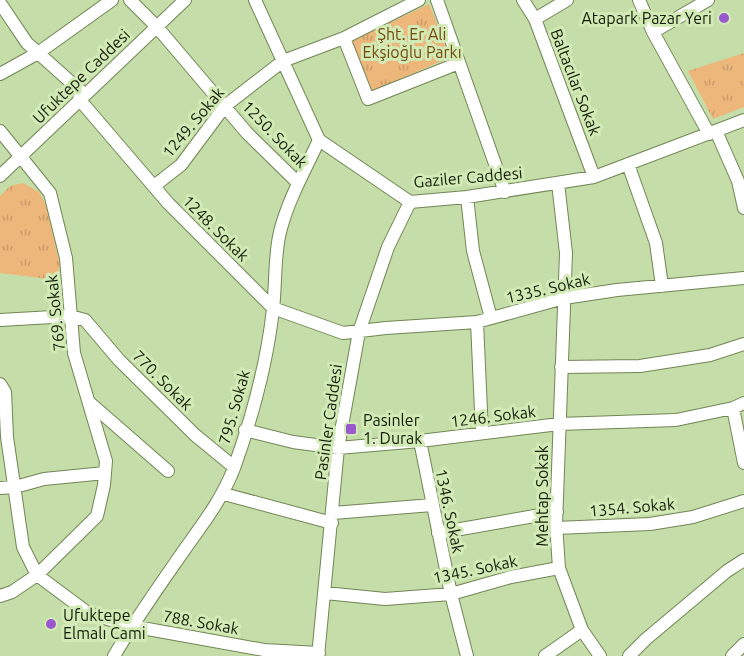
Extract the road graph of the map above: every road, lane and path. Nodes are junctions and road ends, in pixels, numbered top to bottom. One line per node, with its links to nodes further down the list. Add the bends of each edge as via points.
1 (112, 0): 16 (street)
2 (130, 0): 13 (street, 1250. Sokak)
3 (185, 0): 13 (street, Ufuktepe Caddesi)
4 (255, 0): 17 (street)
5 (437, 0): 18 (street)
6 (523, 0): 12 (street, Baltacılar Sokak)
7 (567, 0): 12 (street)
8 (639, 0): 14 (street)
9 (708, 0): 14 (street)
10 (412, 2): 15 (street, 1249. Sokak)
11 (0, 3): 16 (street, 1248. Sokak)
12 (535, 20): 29 (street, Baltacılar Sokak)
13 (157, 27): 20 (street, Ufuktepe Caddesi); 21 (street, 1250. Sokak)
14 (654, 32): 24 (street)
15 (344, 38): 17 (street, 1249. Sokak); 18 (street, via 368,99)
16 (38, 53): 19 (street); 20 (street, 1248. Sokak)
17 (283, 61): 21 (street, 1249. Sokak); 25 (street)
18 (459, 63): 33 (street)
19 (0, 74)
20 (82, 97): 26 (street, Ufuktepe Caddesi); 32 (street, 1248. Sokak)
21 (225, 106): 30 (street, 1250. Sokak); 32 (street, 1249. Sokak, via 181,165)
22 (744, 120): 24 (street, Gaziler Caddesi)
23 (0, 131): 26 (street, 769. Sokak)
24 (712, 132): 27 (street, Gaziler Caddesi); 34 (street)
25 (319, 140): 30 (street, 795. Sokak); 36 (street, Gaziler Caddesi)
26 (21, 157): 28 (street, Ufuktepe Caddesi); 42 (street, 769. Sokak, via 50,193 66,258)
27 (628, 164): 29 (street, Gaziler Caddesi); 39 (street, via 656,243)
28 (0, 176)
29 (594, 177): 31 (street, Gaziler Caddesi)
30 (298, 183): 41 (street, 795. Sokak, via 280,232)
31 (558, 183): 33 (street, Gaziler Caddesi); 40 (street, Mehtap Sokak, via 566,254)
32 (154, 186): 41 (street, 1248. Sokak)
33 (505, 192): 35 (street, Gaziler Caddesi)
34 (742, 193): 37 (street)
35 (467, 197): 36 (street, Gaziler Caddesi); 43 (street, via 473,250)
36 (410, 202): 46 (street, Pasinler Caddesi, via 388,247)
37 (744, 208)
38 (744, 278): 39 (street, 1335. Sokak)
39 (662, 286): 40 (street, 1335. Sokak)
40 (564, 298): 43 (street, 1335. Sokak); 48 (street, Mehtap Sokak)
41 (273, 308): 46 (street, 1248. Sokak, via 343,333); 53 (street, 795. Sokak, via 267,351)
42 (70, 316): 44 (street); 50 (street, 769. Sokak, via 74,353); 58 (street, 770. Sokak, via 85,320 119,360 195,435)
43 (491, 318): 45 (street, 1335. Sokak)
44 (0, 320)
45 (477, 322): 46 (street, 1335. Sokak); 54 (street)
46 (359, 332): 56 (street, Pasinler Caddesi)
47 (744, 344): 48 (street, via 710,355 640,366)
48 (561, 367): 52 (street, Mehtap Sokak)
49 (0, 384): 61 (street, 788. Sokak, via 5,393)
50 (90, 403): 59 (street); 60 (street, 769. Sokak, via 106,461)
51 (739, 406): 52 (street, 1246. Sokak, via 676,420); 57 (street)
52 (559, 424): 54 (street, 1246. Sokak); 66 (street, Mehtap Sokak)
53 (245, 430): 56 (street, 1246. Sokak); 58 (street, 795. Sokak)
54 (483, 434): 55 (street, 1246. Sokak)
55 (420, 441): 56 (street, 1246. Sokak); 65 (street, 1346. Sokak)
56 (338, 448): 67 (street, Pasinler Caddesi)
57 (744, 463)
58 (234, 467): 63 (street, 795. Sokak)
59 (168, 471)
60 (105, 473): 61 (street, via 44,479); 72 (street, 769. Sokak, via 97,516)
61 (15, 487): 62 (street); 72 (street, 788. Sokak, via 23,547)
62 (0, 488)
63 (224, 494): 67 (street); 76 (street, 795. Sokak)
64 (744, 501): 68 (street, 1354. Sokak, via 693,517 650,524)
65 (432, 505): 67 (street); 69 (street, 1346. Sokak)
66 (557, 512): 68 (street, Mehtap Sokak); 69 (street)
67 (333, 518): 73 (street, Pasinler Caddesi)
68 (556, 528): 71 (street, Mehtap Sokak)
69 (438, 533): 74 (street, 1346. Sokak)
70 (744, 560): 84 (street)
71 (559, 568): 74 (street, 1345. Sokak); 77 (street, Mehtap Sokak)
72 (37, 575): 75 (street, 769. Sokak); 76 (street, 788. Sokak, via 88,613)
73 (325, 593): 74 (street, 1345. Sokak, via 386,599); 79 (street, Pasinler Caddesi)
74 (451, 594): 81 (street, 1346. Sokak)
75 (0, 596)
76 (131, 626): 79 (street, 788. Sokak, via 264,650); 80 (street, 795. Sokak)
77 (582, 630): 82 (street); 83 (street, Mehtap Sokak)
78 (744, 644): 85 (street)
79 (319, 655)
80 (114, 656)
81 (467, 656)
82 (545, 656)
83 (600, 656)
84 (629, 656)
85 (732, 656)

